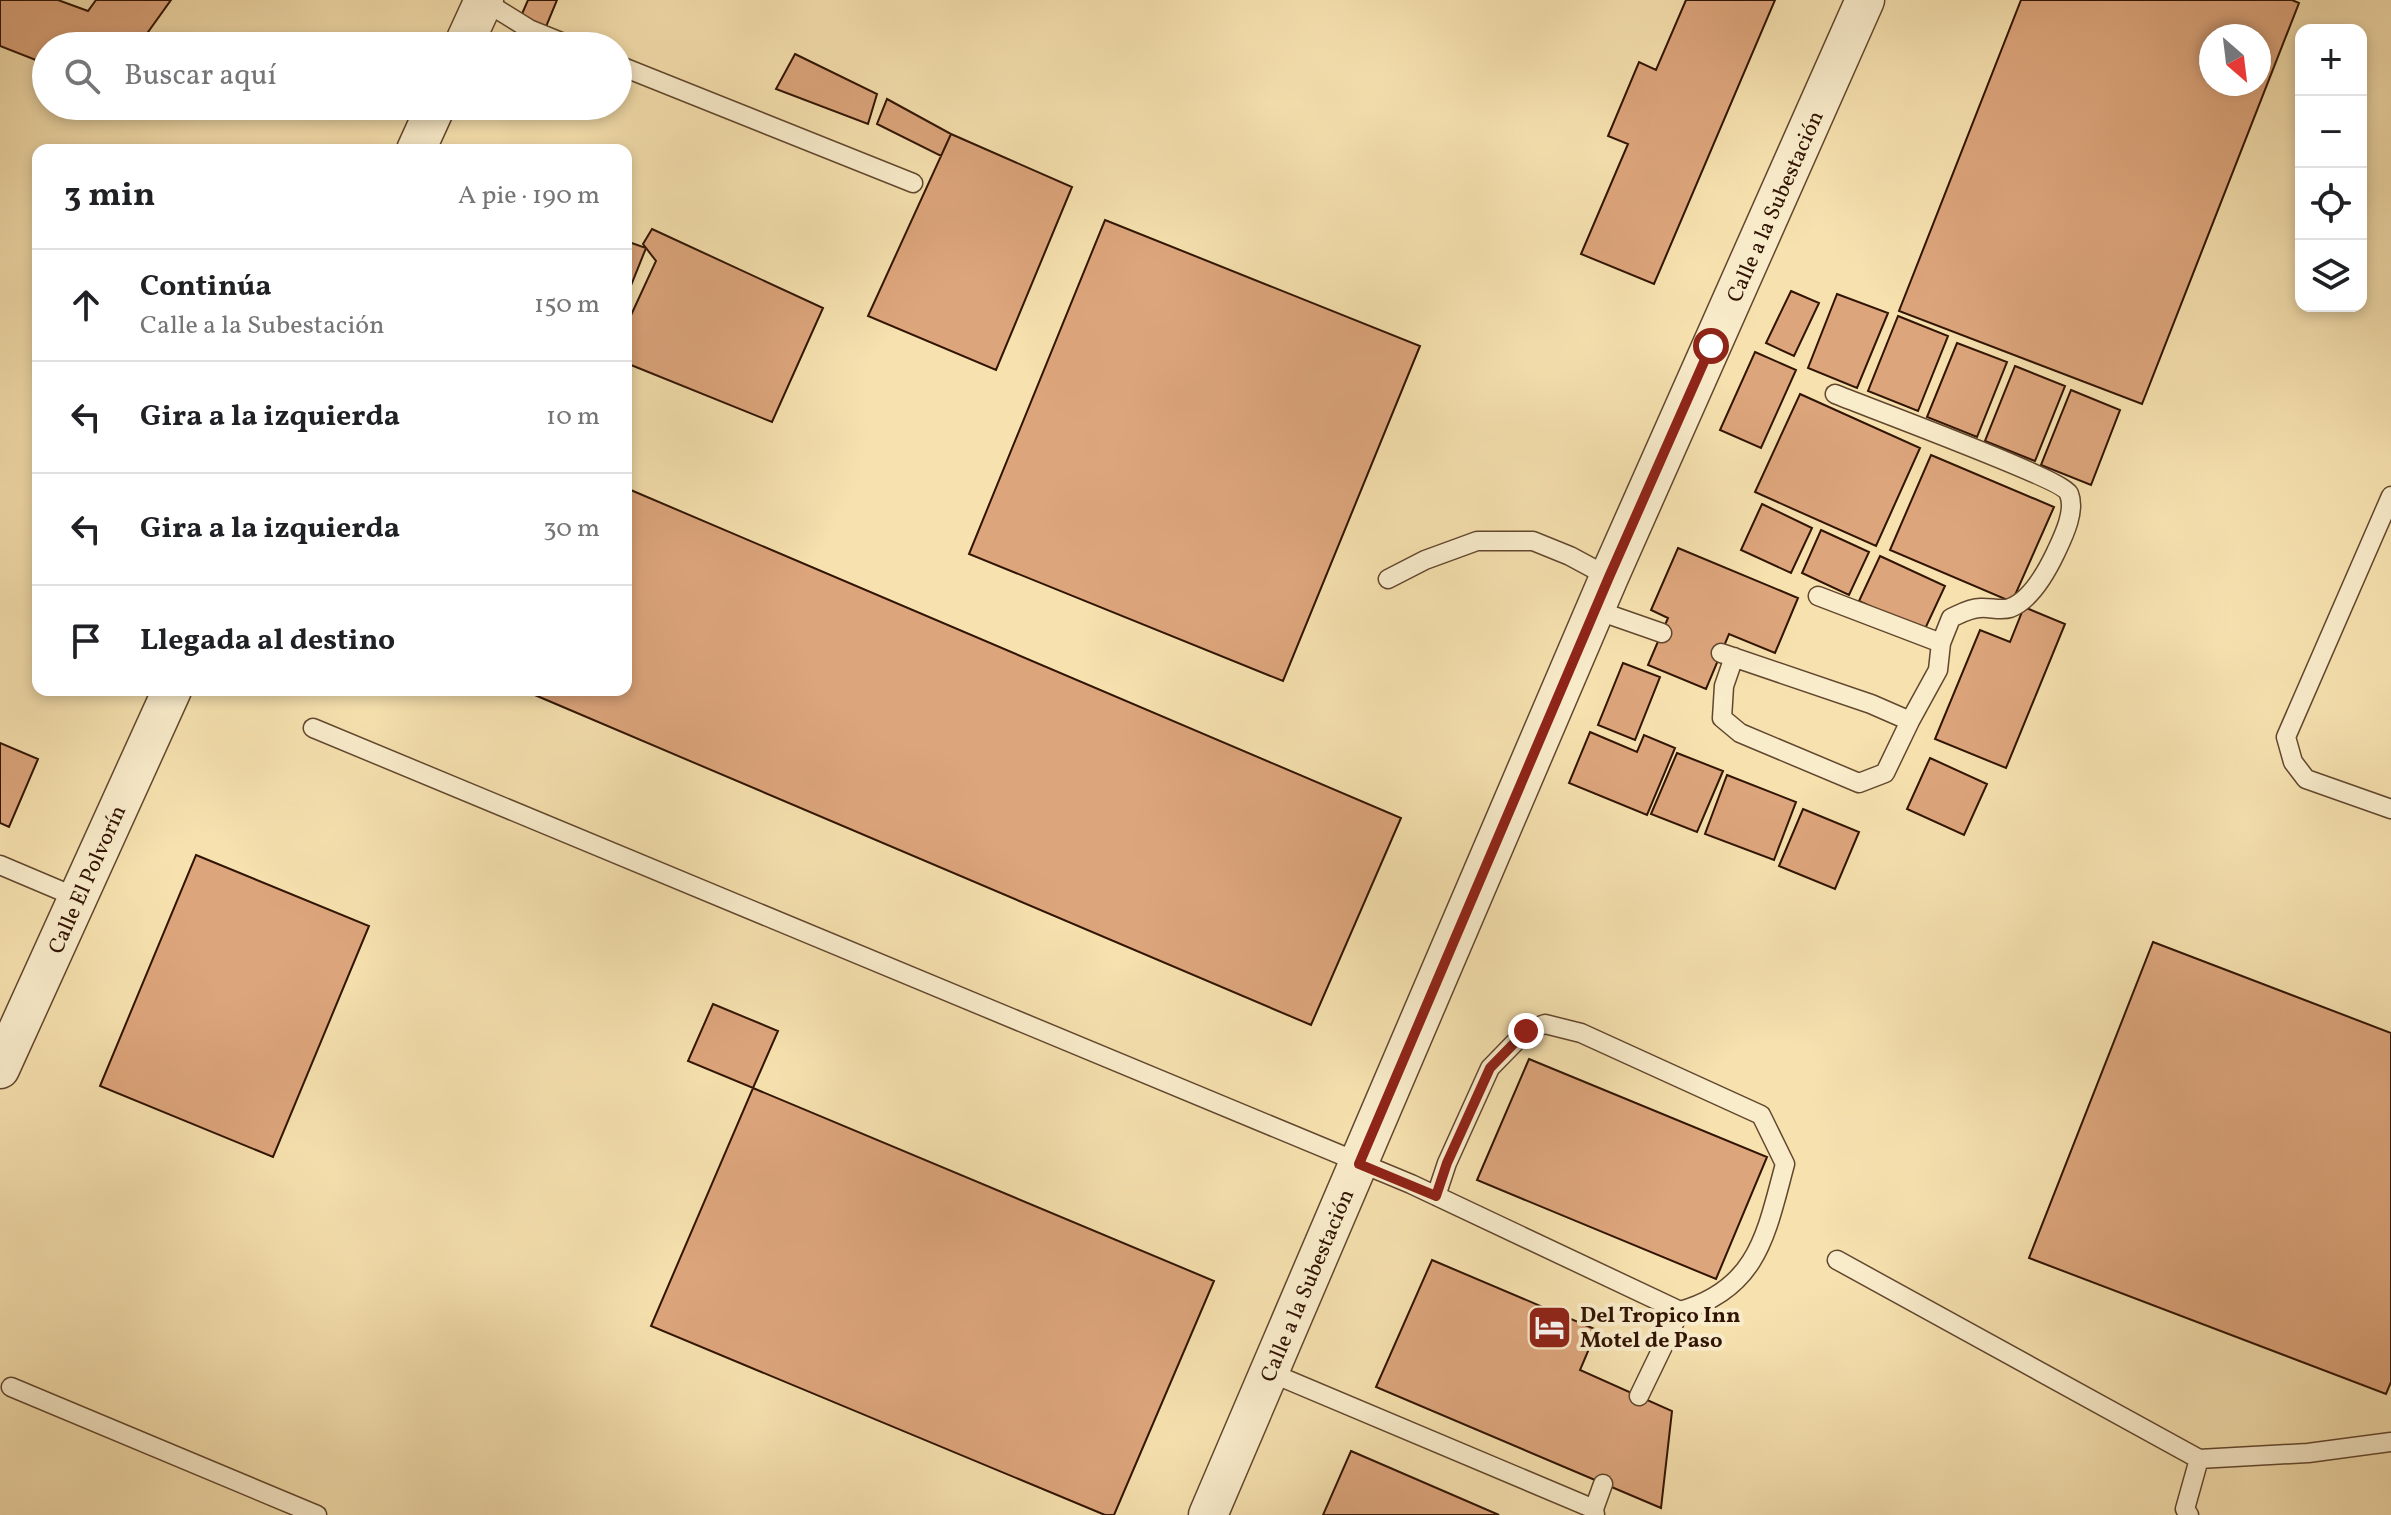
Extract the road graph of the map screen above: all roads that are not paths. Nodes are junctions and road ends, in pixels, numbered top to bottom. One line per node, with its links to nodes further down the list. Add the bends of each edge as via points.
1 (484, 0): 3 (street); 4 (lane)
2 (1865, 0): 12 (street, Calle a la Subestación)
3 (469, 32)
4 (536, 32)
5 (632, 71): 8 (lane)
6 (430, 120): 7 (street)
7 (419, 144)
8 (913, 183)
9 (1835, 394): 15 (lane, via 2030,472 2065,488 2070,496 2070,516 2060,544 2025,597 2009,608 1976,608 1951,618)
10 (2391, 496): 19 (lane, via 2286,737 2293,762 2306,779)
11 (1388, 579): 12 (lane, via 1477,541 1533,541 1570,556)
12 (1602, 594): 14 (lane); 23 (street, Calle a la Subestación)
13 (1818, 596): 15 (lane)
14 (1662, 633)
15 (1941, 643): 17 (lane, via 1938,670)
16 (169, 696): 21 (street, Calle El Polvorín)
17 (1910, 721): 17 (lane, via 1885,773 1859,783 1740,733 1722,718 1727,655)
18 (313, 728): 23 (lane)
19 (2391, 809)
20 (0, 865): 21 (lane)
21 (78, 898): 22 (street, Calle El Polvorín)
22 (0, 1069)
23 (1359, 1164): 24 (lane); 27 (street, Calle a la Subestación)
24 (1436, 1196): 26 (lane); 26 (lane, via 1490,1068 1526,1031 1545,1024 1581,1033 1761,1115 1785,1164 1766,1236 1737,1282 1707,1303)
25 (1837, 1260): 31 (lane)
26 (1680, 1311): 29 (lane)
27 (1269, 1372): 33 (lane); 35 (street, Calle a la Subestación)
28 (11, 1387): 34 (lane)
29 (1639, 1396)
30 (2391, 1442): 31 (lane)
31 (2199, 1459): 36 (lane, via 2185,1509)
32 (1603, 1484): 33 (lane)
33 (1595, 1512)
34 (317, 1515)
35 (1208, 1515)
36 (2189, 1515)

